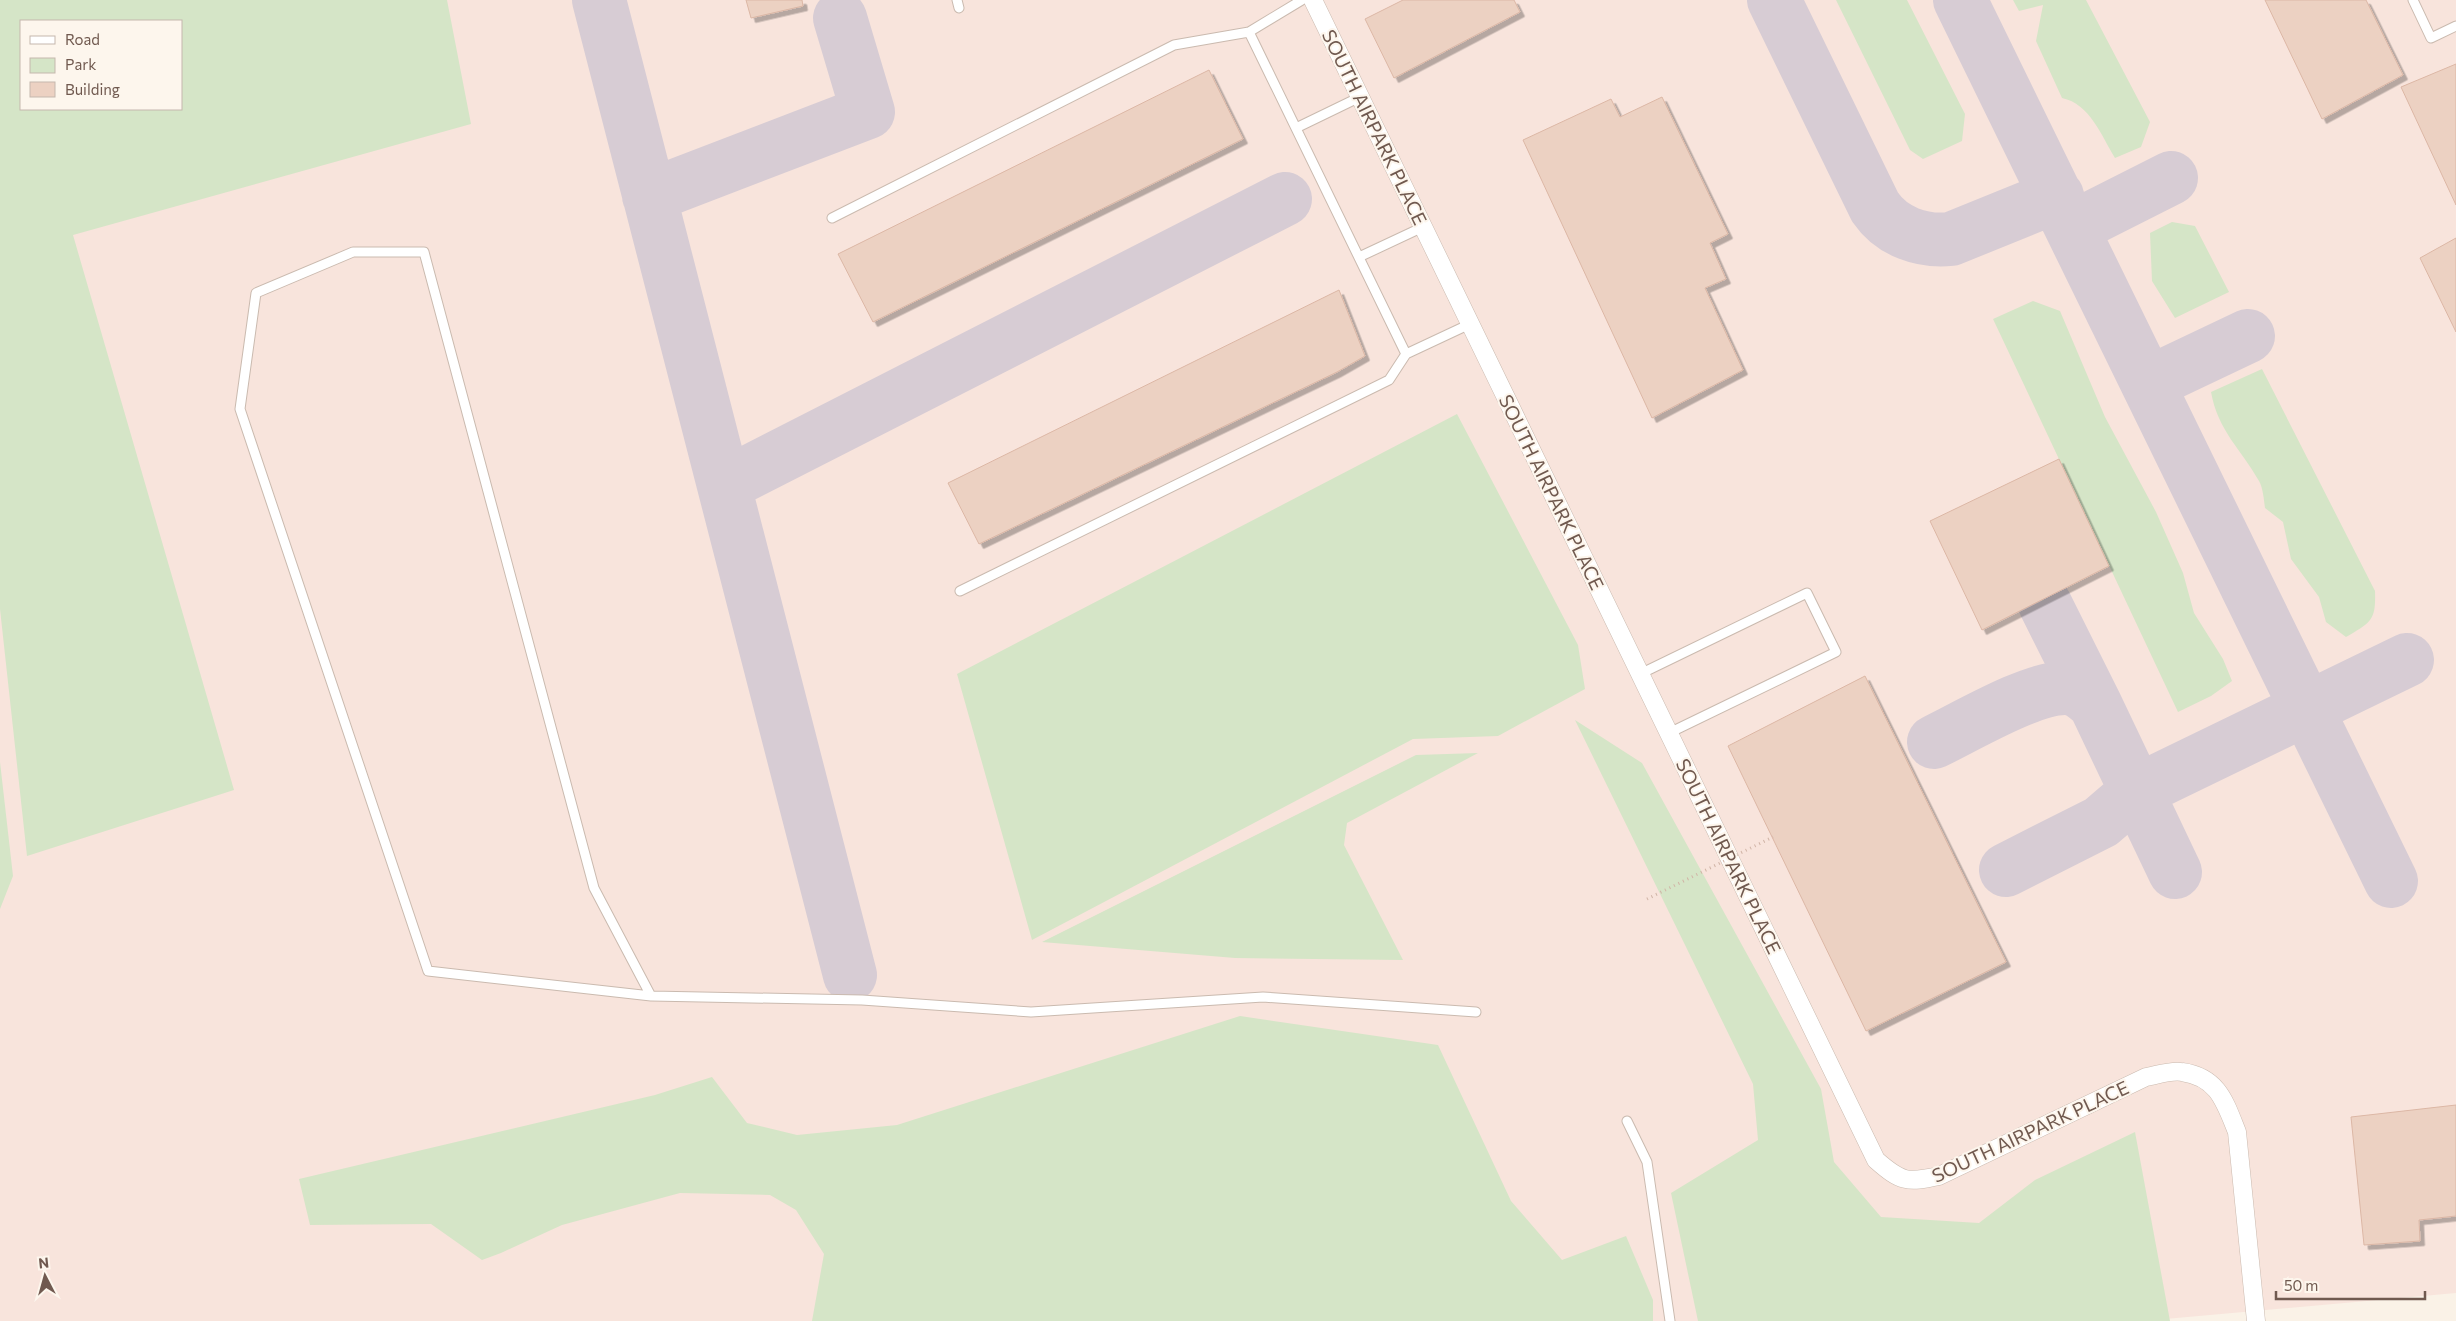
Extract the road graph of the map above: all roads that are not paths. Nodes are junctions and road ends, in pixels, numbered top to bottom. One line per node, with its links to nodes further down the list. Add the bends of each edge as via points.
1 (1302, 0): 5 (lane)
2 (1313, 0): 6 (street, SOUTH AIRPARK PLACE)
3 (2413, 0): 4 (lane, via 2431,38)
4 (2456, 26)
5 (1249, 32): 7 (lane); 8 (lane, via 1174,46)
6 (1360, 97): 7 (lane); 9 (street, SOUTH AIRPARK PLACE)
7 (1296, 128): 10 (lane)
8 (832, 218)
9 (1423, 227): 10 (lane); 11 (street, SOUTH AIRPARK PLACE)
10 (1359, 257): 12 (lane)
11 (1470, 324): 12 (lane); 14 (street, SOUTH AIRPARK PLACE)
12 (1406, 354): 13 (lane, via 1389,380)
13 (960, 591)
14 (1640, 674): 15 (street, SOUTH AIRPARK PLACE); 15 (lane, via 1807,593 1836,652)
15 (1669, 734): 20 (street, SOUTH AIRPARK PLACE, via 1876,1160 1894,1175 1914,1182 1939,1176 2146,1077 2181,1072 2210,1081 2226,1103 2236,1132)
16 (651, 996): 16 (lane, via 594,888 424,252 353,252 256,293 240,409 428,971); 17 (lane, via 862,1000 1031,1012 1263,997)
17 (1476, 1012)
18 (1627, 1121): 19 (lane, via 1647,1162)
19 (1670, 1321)
20 (2256, 1321)

